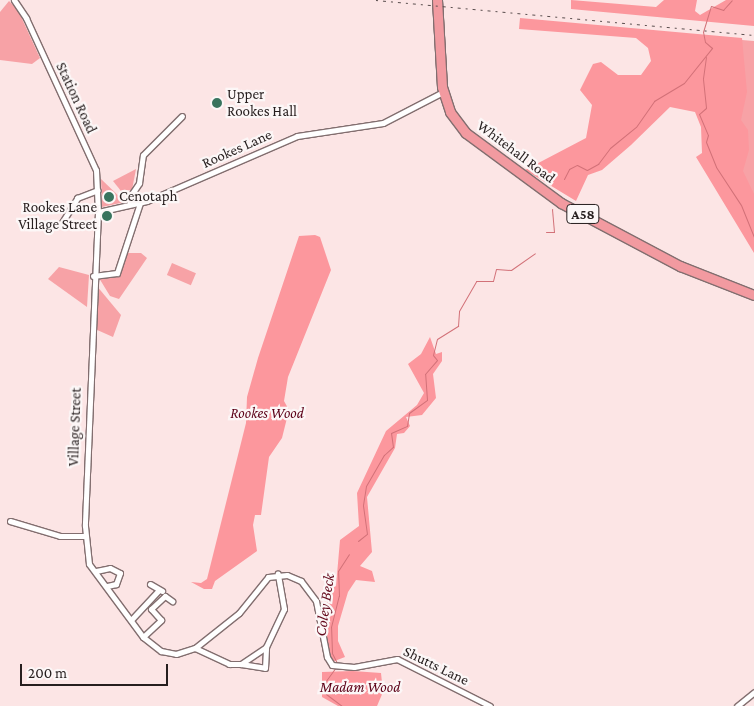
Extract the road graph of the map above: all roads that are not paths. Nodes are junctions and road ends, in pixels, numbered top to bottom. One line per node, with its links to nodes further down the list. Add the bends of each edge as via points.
1 (14, 0): 5 (street, Station Road, via 26,18 96,170)
2 (437, 0): 3 (highway, Whitehall Road / A58)
3 (443, 92): 6 (street, Rookes Lane, via 384,123 297,136); 11 (highway, Whitehall Road / A58, via 450,112 466,132 561,203 680,266)
4 (182, 116): 7 (street, via 143,155)
5 (98, 190): 8 (street, Station Road); 9 (street, via 77,198)
6 (140, 203): 7 (street, Rookes Lane); 10 (street, via 117,272)
7 (130, 204): 8 (street, Rookes Lane)
8 (98, 212): 10 (street, Village Street)
9 (61, 224)
10 (93, 276): 13 (street, Village Street)
11 (754, 295)
12 (10, 521): 13 (street, via 60,536)
13 (85, 536): 14 (street, Village Street, via 87,557)
14 (96, 571): 17 (street, Village Street); 17 (street, via 110,568 120,573 116,584)
15 (278, 574): 21 (street, via 284,608); 22 (street, via 262,582 239,613); 25 (street, Shutts Lane, via 301,580 316,601 331,664 339,667 396,659)
16 (150, 584): 19 (street, via 161,590)
17 (107, 586): 19 (street, Village Street)
18 (172, 600): 20 (street, via 165,596 152,609 161,620)
19 (131, 620): 20 (street, Village Street)
20 (143, 638): 22 (street, via 152,648 168,653)
21 (266, 647): 23 (street); 23 (street, via 265,668)
22 (194, 648): 23 (street, via 223,663)
23 (241, 664)
24 (754, 692): 26 (street)
25 (490, 706)
26 (737, 706)

